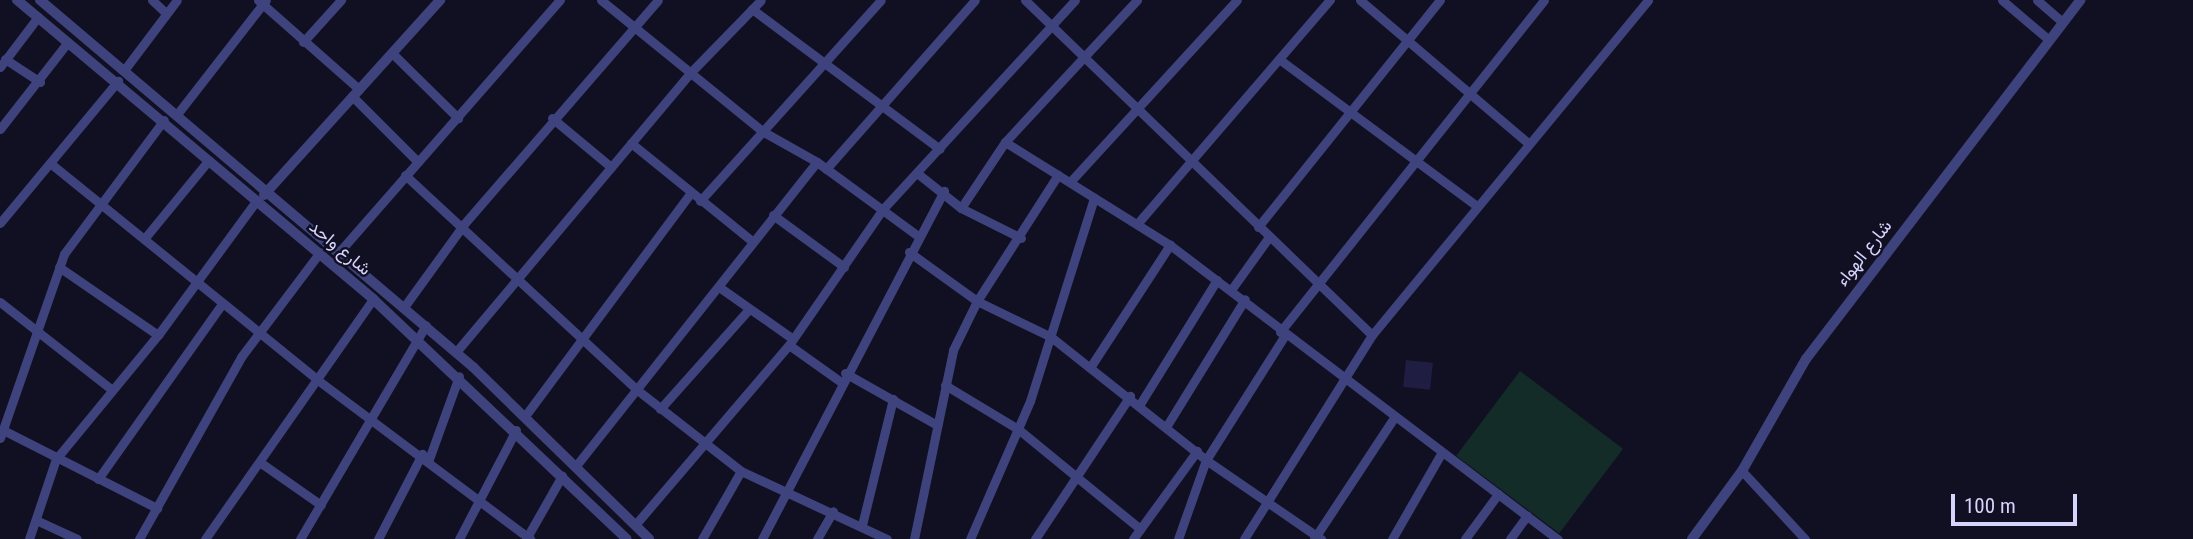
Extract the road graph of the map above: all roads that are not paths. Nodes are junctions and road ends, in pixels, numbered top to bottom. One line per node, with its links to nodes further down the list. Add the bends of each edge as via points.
1 (17, 0): 28 (street, شارع واحد)
2 (152, 0): 27 (street)
3 (177, 0): 27 (street)
4 (341, 0): 35 (street)
5 (440, 0): 36 (street)
6 (561, 0): 51 (street)
7 (601, 0): 31 (street)
8 (658, 0): 31 (street)
9 (761, 0): 26 (street)
10 (881, 0): 40 (street)
11 (975, 0): 47 (street)
12 (1025, 0): 30 (street)
13 (1075, 0): 30 (street)
14 (1137, 0): 38 (street)
15 (1237, 0): 49 (street)
16 (1330, 0): 37 (street)
17 (1360, 0): 32 (street)
18 (1440, 0): 32 (street)
19 (1544, 0): 46 (street)
20 (1648, 0): 58 (street)
21 (2002, 0): 33 (street)
22 (2037, 0): 29 (street)
23 (2080, 0): 29 (street, شارع الهواء)
24 (45, 1): 41 (street, شارع واحد)
25 (262, 1): 35 (street); 50 (street)
26 (752, 9): 40 (street); 42 (street)
27 (166, 13): 41 (street)
28 (38, 17): 34 (street, شارع واحد); 39 (street)
29 (2062, 22): 33 (street, شارع الهواء)
30 (1052, 27): 38 (street); 59 (street)
31 (632, 29): 42 (street); 52 (street)
32 (1406, 40): 46 (street); 48 (street)
33 (2049, 40): 152 (street, شارع الهواء, via 1806,359)
34 (68, 42): 43 (street, شارع واحد); 44 (street)
35 (303, 43): 45 (street)
36 (392, 53): 45 (street); 51 (street)
37 (1279, 59): 48 (street); 62 (street)
38 (1086, 60): 49 (street); 56 (street)
39 (2, 63): 44 (street)
40 (826, 65): 47 (street); 55 (street)
41 (125, 69): 50 (street, شارع واحد)
42 (691, 72): 55 (street); 57 (street)
43 (118, 81): 53 (street, شارع واحد); 65 (street)
44 (40, 82): 54 (street)
45 (355, 92): 63 (street); 72 (street)
46 (1468, 93): 58 (street); 60 (street)
47 (882, 107): 59 (street); 67 (street)
48 (1348, 111): 60 (street); 86 (street)
49 (1138, 112): 62 (street); 71 (street)
50 (178, 113): 72 (street, شارع واحد)
51 (458, 118): 63 (street)
52 (552, 118): 66 (street); 84 (street)
53 (164, 120): 61 (street, شارع واحد); 78 (street)
54 (0, 129)
55 (762, 131): 64 (street); 77 (street)
56 (1005, 142): 70 (street); 80 (street)
57 (631, 143): 66 (street); 74 (street)
58 (1528, 143): 79 (street)
59 (940, 149): 68 (street)
60 (1414, 159): 79 (street); 101 (street)
61 (209, 160): 76 (street, شارع واحد); 90 (street)
62 (1189, 161): 85 (street); 86 (street)
63 (418, 162): 69 (street)
64 (817, 162): 67 (street); 82 (street)
65 (50, 163): 78 (street); 83 (street)
66 (611, 167): 98 (street)
67 (826, 169): 81 (street)
68 (917, 173): 73 (street); 81 (street)
69 (405, 175): 84 (street); 93 (street)
70 (1058, 175): 71 (street); 88 (street)
71 (1070, 183): 75 (street)
72 (269, 191): 76 (street); 93 (street, شارع واحد)
73 (944, 191): 80 (street); 87 (street)
74 (691, 194): 77 (street); 115 (street)
75 (1094, 198): 85 (street); 119 (street)
76 (256, 201): 94 (street, شارع واحد); 100 (street)
77 (700, 201): 91 (street)
78 (100, 204): 90 (street); 96 (street)
79 (1477, 206): 116 (street)
80 (961, 208): 88 (street)
81 (882, 210): 87 (street); 97 (street)
82 (772, 215): 91 (street); 97 (street)
83 (0, 223)
84 (464, 224): 98 (street); 109 (street)
85 (1137, 224): 92 (street)
86 (1258, 228): 89 (street)
87 (918, 236): 95 (street)
88 (1021, 237): 106 (street)
89 (1269, 237): 101 (street); 103 (street)
90 (144, 239): 100 (street)
91 (752, 241): 102 (street)
92 (1170, 245): 99 (street); 122 (street)
93 (340, 251): 109 (street, شارع واحد)
94 (320, 252): 104 (street, شارع واحد); 112 (street)
95 (909, 252): 106 (street); 123 (street)
96 (59, 267): 114 (street); 117 (street)
97 (844, 267): 120 (street)
98 (516, 274): 115 (street); 121 (street)
99 (1217, 280): 103 (street); 133 (street)
100 (192, 282): 108 (street); 114 (street)
101 (1320, 285): 113 (street); 116 (street)
102 (719, 287): 110 (street); 130 (street)
103 (1231, 290): 105 (street)
104 (373, 299): 118 (street, شارع واحد); 126 (street)
105 (1245, 299): 113 (street); 139 (street)
106 (977, 301): 119 (street); 128 (street)
107 (0, 303): 117 (street)
108 (222, 304): 112 (street); 155 (street)
109 (404, 307): 111 (street, شارع واحد)
110 (749, 309): 120 (street); 134 (street)
111 (426, 325): 118 (street); 121 (street, شارع واحد)
112 (259, 330): 126 (street); 161 (street)
113 (1283, 334): 125 (street); 148 (street)
114 (158, 335): 129 (street)
115 (580, 335): 130 (street); 135 (street)
116 (1372, 335): 125 (street)
117 (37, 337): 129 (street); 142 (street)
118 (415, 337): 124 (street, شارع واحد); 137 (street)
119 (1051, 337): 122 (street); 140 (street)
120 (791, 342): 127 (street); 143 (street)
121 (456, 352): 135 (street, شارع واحد)
122 (1091, 366): 131 (street)
123 (845, 373): 127 (street); 132 (street)
124 (459, 376): 141 (street, شارع واحد); 146 (street)
125 (1343, 378): 136 (street); 159 (street)
126 (319, 381): 137 (street); 149 (street)
127 (841, 382): 156 (street)
128 (945, 385): 138 (street); 140 (street)
129 (111, 389): 147 (street)
130 (636, 389): 134 (street); 150 (street)
131 (1130, 396): 133 (street); 154 (street)
132 (893, 399): 138 (street); 165 (street)
133 (1140, 404): 139 (street)
134 (660, 410): 143 (street)
135 (525, 416): 150 (street, شارع واحد)
136 (1395, 416): 145 (street); 170 (street)
137 (374, 420): 146 (street); 160 (street)
138 (937, 425): 183 (street)
139 (1166, 427): 144 (street)
140 (1018, 429): 154 (street); 184 (street)
141 (516, 430): 153 (street, شارع واحد); 158 (street)
142 (2, 434): 147 (street)
143 (702, 441): 151 (street); 166 (street)
144 (1197, 451): 148 (street); 167 (street)
145 (1442, 452): 157 (street); 189 (street)
146 (425, 457): 158 (street); 176 (street)
147 (56, 459): 155 (street); 164 (street)
148 (1206, 460): 159 (street); 187 (street)
149 (261, 463): 160 (street); 174 (street)
150 (575, 467): 166 (street, شارع واحد)
151 (741, 471): 156 (street); 179 (street)
152 (1742, 471): 193 (street, شارع الهواء); 194 (street)
153 (562, 476): 168 (street); 169 (street, شارع واحد)
154 (1077, 476): 167 (street); 185 (street)
155 (98, 479): 161 (street)
156 (786, 490): 162 (street); 180 (street)
157 (1498, 494): 163 (street); 190 (street)
158 (478, 499): 168 (street); 177 (street)
159 (1265, 502): 170 (street); 188 (street)
160 (321, 505): 175 (street)
161 (157, 508): 173 (street)
162 (833, 511): 165 (street); 181 (street)
163 (1527, 516): 191 (street); 192 (street)
164 (36, 520): 171 (street); 172 (street)
165 (862, 524): 182 (street)
166 (635, 525): 178 (street, شارع واحد)
167 (1140, 529): 186 (street)
168 (527, 538)
169 (625, 538)
170 (1317, 538)
171 (29, 539)
172 (76, 539)
173 (139, 539)
174 (205, 539)
175 (300, 539)
176 (378, 539)
177 (459, 539)
178 (649, 539)
179 (702, 539)
180 (762, 539)
181 (817, 539)
182 (887, 539)
183 (914, 539)
184 (970, 539)
185 (1035, 539)
186 (1133, 539)
187 (1178, 539)
188 (1244, 539)
189 (1392, 539)
190 (1465, 539)
191 (1510, 539)
192 (1559, 539)
193 (1692, 539)
194 (1805, 539)

